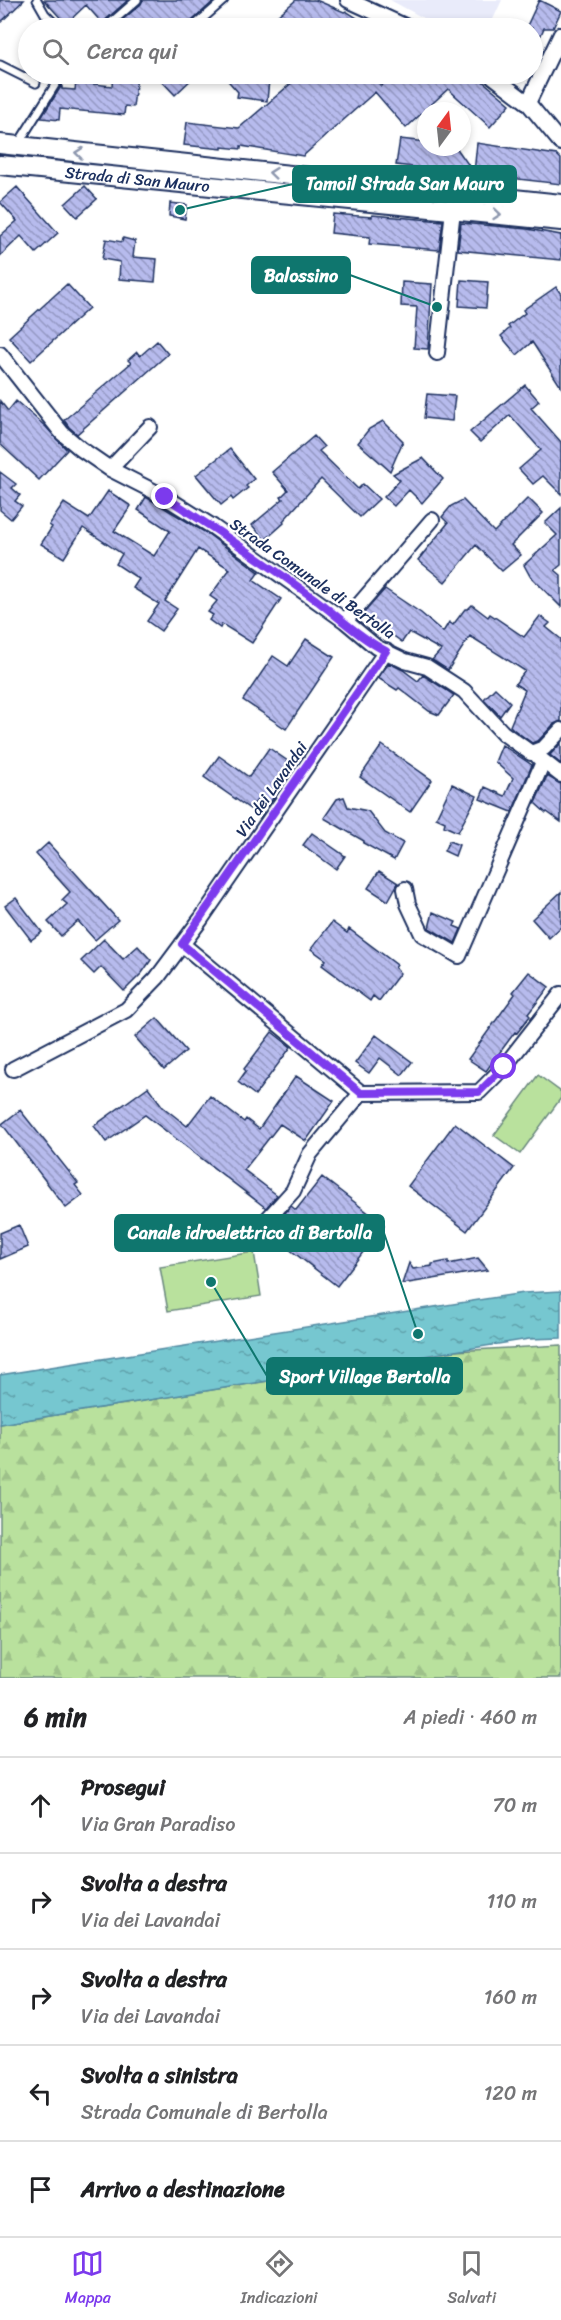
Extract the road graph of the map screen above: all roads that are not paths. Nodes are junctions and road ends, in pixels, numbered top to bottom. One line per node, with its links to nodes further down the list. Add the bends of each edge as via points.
1 (37, 0): 5 (lane)
2 (137, 0): 6 (lane)
3 (224, 0): 7 (lane)
4 (348, 0): 8 (street)
5 (49, 18)
6 (116, 18)
7 (203, 18)
8 (387, 18)
9 (561, 34): 11 (street)
10 (0, 65): 12 (lane)
11 (543, 72)
12 (18, 74)
13 (55, 84): 18 (lane, Strada di San Mauro)
14 (503, 84): 16 (street)
15 (537, 84): 16 (street)
16 (528, 104): 17 (street)
17 (561, 143)
18 (8, 145): 20 (main road, Strada di San Mauro, one-way to 18)
19 (0, 165): 21 (main road, Strada di San Mauro)
20 (561, 204)
21 (453, 210): 22 (main road, Strada di San Mauro, one-way to 22); 23 (street)
22 (561, 221)
23 (437, 353)
24 (0, 354): 26 (street, Strada Comunale di Bertolla, via 62,433)
25 (150, 427): 26 (street)
26 (110, 469): 28 (street, Strada Comunale di Bertolla, via 213,527)
27 (432, 520): 28 (street, Strada Comunale di Bertolla)
28 (345, 621): 29 (street, Strada Comunale di Bertolla)
29 (386, 651): 31 (street, Strada Comunale di Bertolla, via 427,667 464,692 503,734); 35 (street, Via dei Lavandai)
30 (561, 730): 31 (street, via 544,748)
31 (531, 753): 32 (street, Strada Comunale di Bertolla)
32 (543, 762): 33 (street, Strada Comunale di Bertolla); 34 (street, via 459,956 422,934)
33 (561, 775)
34 (405, 889)
35 (182, 944): 37 (street, Via dei Lavandai, via 126,1010); 38 (street)
36 (561, 994): 38 (street, via 504,1067 479,1092)
37 (13, 1069)
38 (361, 1093): 39 (street, via 310,1154 293,1191)
39 (263, 1224)

